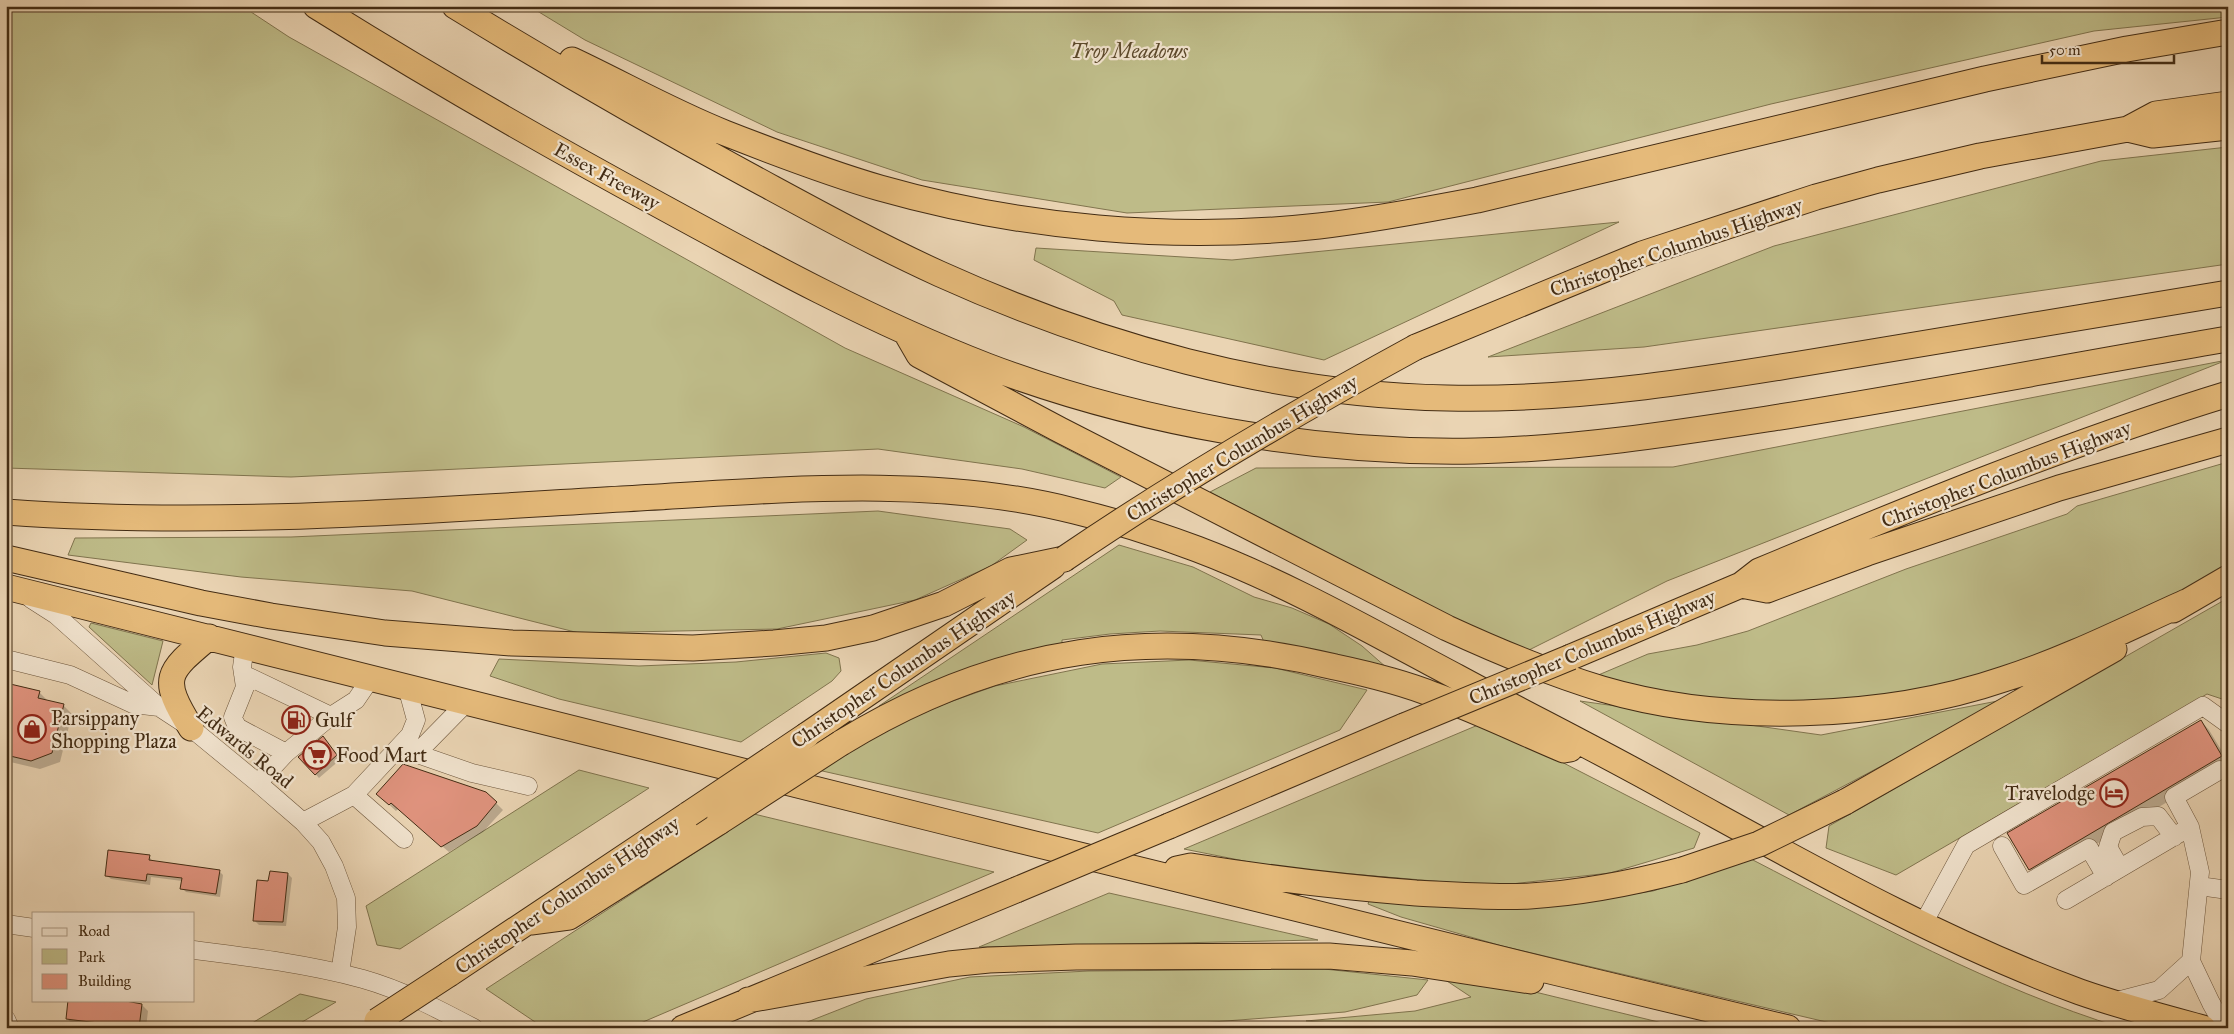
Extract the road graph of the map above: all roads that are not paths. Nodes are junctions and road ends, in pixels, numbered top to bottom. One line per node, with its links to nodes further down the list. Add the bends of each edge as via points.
1 (316, 6): 8 (highway, Essex Freeway, via 411,65 585,164 790,276)
2 (458, 8): 3 (highway, via 676,112 880,188 1010,217 1178,232 1299,228 1396,216 1477,200 1985,79); 7 (highway, via 638,116 847,229 940,274 1018,307 1123,343 1278,381 1386,395 1498,399 1643,387 1790,366)
3 (2228, 32)
4 (2228, 104): 6 (highway, via 2156,114)
5 (2228, 127): 6 (highway, Christopher Columbus Highway, via 2153,135)
6 (2128, 129): 14 (highway, Christopher Columbus Highway, bridge, via 1980,156 1878,180 1642,254 1416,347 1184,480)
7 (2228, 293)
8 (906, 332): 9 (highway, Essex Freeway, via 1061,391 1182,421 1276,438 1390,450 1474,451 1562,447 1644,438); 18 (highway, via 919,355 1447,628 1498,651 1602,689 1648,700 1708,709 1769,712 1829,712 1908,703 2004,680)
9 (2228, 339)
10 (2228, 394): 16 (highway, Christopher Columbus Highway, via 1988,478 1759,571)
11 (2228, 440): 16 (highway, via 2059,488 1767,590)
12 (12, 511): 30 (highway, via 230,520 846,489 956,492 1008,498 1074,511 1199,549 1403,647)
13 (6, 558): 14 (highway, via 227,608 385,633 512,643 693,648 774,644 873,628 944,604 1011,570)
14 (1064, 559): 47 (highway, Christopher Columbus Highway, bridge)
15 (2228, 578): 18 (highway)
16 (1741, 584): 55 (highway, Christopher Columbus Highway, bridge)
17 (6, 587): 19 (highway); 26 (street, Edwards Road, via 42,604)
18 (2186, 602): 43 (highway, bridge, via 2098,659 1845,802 1759,844 1648,879 1530,896 1500,896 1335,887 1191,866)
19 (210, 636): 20 (highway); 29 (highway, via 186,656 173,675 173,696)
20 (245, 646): 22 (street); 23 (highway)
21 (6, 659): 26 (street, via 70,675 133,704)
22 (243, 674): 27 (street); 32 (street, via 245,687 233,717 237,727)
23 (371, 678): 24 (highway); 27 (street, via 356,700)
24 (407, 686): 25 (highway); 31 (street, via 416,720)
25 (468, 701): 31 (street); 43 (highway)
26 (160, 707): 29 (street, Edwards Road)
27 (331, 716): 32 (street)
28 (2228, 724): 49 (street, via 2203,706 1966,845)
29 (191, 728): 34 (street, Edwards Road)
30 (1591, 746): 47 (highway, bridge, via 1564,750 1434,694 1353,671 1268,653 1172,645 1073,653 992,673 915,701 841,743 569,917); 49 (highway)
31 (408, 751): 35 (street, via 472,773); 36 (street)
32 (286, 753): 34 (street)
33 (2220, 770): 38 (street, via 2174,797)
34 (258, 783): 37 (street, Edwards Road)
35 (528, 786)
36 (354, 795): 37 (street); 40 (street)
37 (302, 822): 54 (street, Edwards Road, via 330,858 346,898 347,927)
38 (2190, 827): 39 (street); 44 (street, via 2200,872)
39 (2174, 837): 42 (street); 42 (street, via 2158,816 2142,817 2113,832 2108,847)
40 (404, 840)
41 (2002, 846): 42 (street, via 2024,885 2089,848)
42 (2113, 873): 46 (street)
43 (1158, 874): 53 (highway)
44 (2199, 886): 45 (street); 52 (street)
45 (2228, 890)
46 (2066, 900)
47 (526, 922): 58 (highway, Christopher Columbus Highway, bridge)
48 (6, 924): 50 (street)
49 (1923, 924): 56 (highway, via 2021,968)
50 (32, 928)
51 (195, 950): 54 (street)
52 (2191, 961): 56 (street, via 2159,990); 64 (street)
53 (1554, 972): 55 (highway, via 1529,982 1412,963 1296,955 1029,958 950,964); 62 (highway)
54 (340, 973): 60 (street, via 430,1004)
55 (748, 1000): 61 (highway, Christopher Columbus Highway)
56 (2113, 1002): 63 (highway)
57 (6, 1019): 59 (street)
58 (372, 1024)
59 (10, 1028)
60 (474, 1028)
61 (683, 1028)
62 (1788, 1028)
63 (2203, 1028)
64 (2226, 1028)

